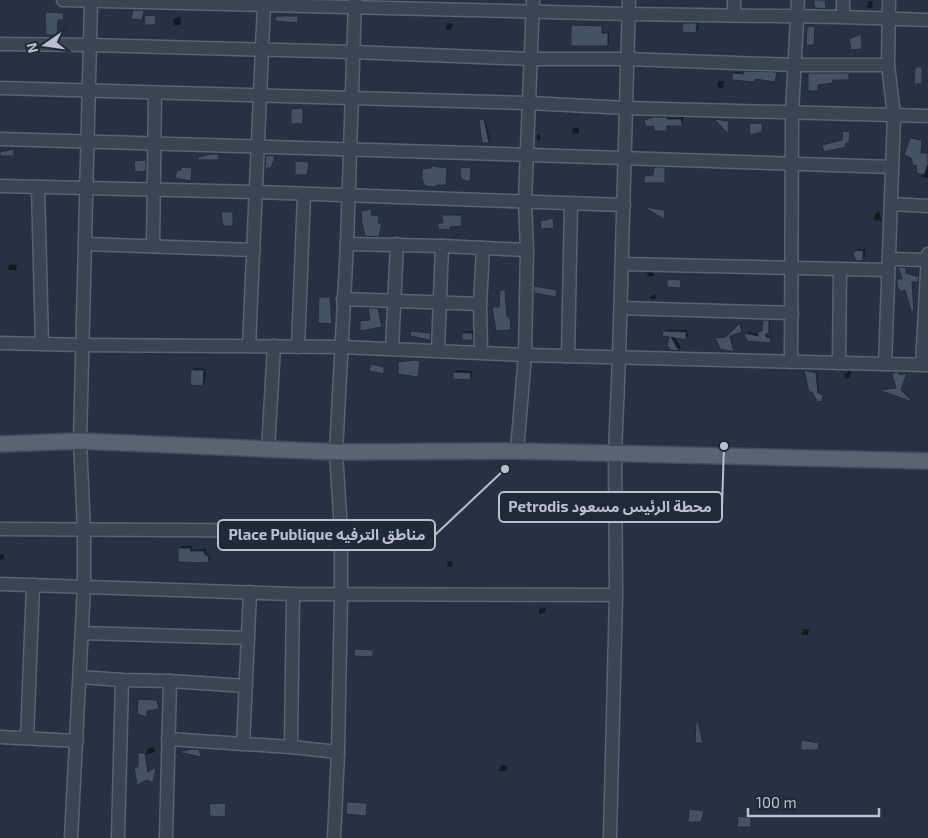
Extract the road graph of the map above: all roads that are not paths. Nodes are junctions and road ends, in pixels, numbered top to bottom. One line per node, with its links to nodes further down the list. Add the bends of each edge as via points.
1 (64, 0): 7 (street)
2 (629, 0): 14 (street)
3 (734, 0): 15 (street)
4 (798, 0): 16 (street)
5 (844, 0): 17 (street)
6 (889, 0): 18 (street)
7 (91, 1): 8 (street); 21 (street)
8 (186, 1): 11 (street)
9 (301, 2): 10 (street); 11 (street)
10 (354, 3): 12 (street); 23 (street)
11 (264, 4): 22 (street)
12 (533, 6): 13 (street); 24 (street)
13 (577, 6): 14 (street)
14 (629, 14): 15 (street); 25 (street)
15 (734, 15): 16 (street)
16 (797, 16): 17 (street); 26 (street)
17 (844, 17): 18 (street)
18 (888, 18): 19 (street); 27 (street)
19 (928, 20)
20 (0, 44): 21 (street)
21 (90, 45): 22 (street); 29 (street)
22 (263, 49): 23 (street); 31 (street)
23 (353, 52): 24 (street); 32 (street)
24 (532, 59): 25 (street); 33 (street)
25 (627, 59): 26 (street); 34 (street)
26 (794, 65): 27 (street); 35 (street)
27 (888, 65): 36 (street)
28 (0, 88): 29 (street)
29 (89, 91): 30 (street); 39 (street)
30 (155, 93): 31 (street); 40 (street)
31 (261, 95): 32 (street); 41 (street)
32 (352, 99): 33 (street); 42 (street)
33 (529, 103): 34 (street); 43 (street)
34 (626, 108): 35 (street); 44 (street)
35 (792, 112): 36 (street); 45 (street)
36 (894, 115): 37 (street); 46 (street)
37 (928, 116)
38 (0, 140): 39 (street)
39 (88, 142): 40 (street); 49 (street)
40 (154, 143): 41 (street); 50 (street)
41 (259, 147): 42 (street); 51 (street)
42 (350, 150): 43 (street); 53 (street)
43 (527, 155): 44 (street); 54 (street)
44 (625, 156): 45 (street); 57 (street)
45 (792, 163): 46 (street); 70 (street)
46 (892, 167): 56 (street)
47 (0, 186): 48 (street)
48 (38, 186): 49 (street); 79 (street)
49 (87, 188): 50 (street); 59 (street)
50 (154, 189): 51 (street); 62 (street)
51 (257, 192): 52 (street); 65 (street)
52 (304, 194): 53 (street); 83 (street)
53 (348, 196): 54 (street); 60 (street)
54 (526, 201): 55 (street); 66 (street)
55 (571, 204): 57 (street); 89 (street)
56 (891, 204): 58 (street); 69 (street)
57 (624, 205): 68 (street)
58 (928, 206)
59 (86, 244): 62 (street); 80 (street)
60 (347, 244): 61 (street); 72 (street)
61 (397, 244): 63 (street); 73 (street)
62 (152, 246): 65 (street)
63 (442, 246): 64 (street); 74 (street)
64 (482, 248): 66 (street); 75 (street)
65 (254, 250): 81 (street)
66 (527, 250): 88 (street)
67 (928, 258): 69 (street); 94 (street)
68 (622, 264): 70 (street); 76 (street)
69 (888, 265): 71 (street); 93 (street)
70 (792, 268): 71 (street); 77 (street)
71 (840, 269): 92 (street)
72 (343, 299): 73 (street); 84 (street)
73 (394, 301): 74 (street); 85 (street)
74 (441, 303): 75 (street); 86 (street)
75 (480, 304): 87 (street)
76 (621, 308): 77 (street); 90 (street)
77 (792, 313): 91 (street)
78 (0, 343): 79 (street)
79 (42, 344): 80 (street)
80 (83, 345): 81 (street); 95 (street)
81 (249, 346): 82 (street)
82 (274, 346): 83 (street); 97 (street)
83 (298, 347): 84 (street)
84 (341, 347): 85 (street); 99 (street)
85 (392, 349): 86 (street)
86 (438, 350): 87 (street)
87 (481, 352): 88 (street)
88 (525, 355): 89 (street); 98 (street)
89 (568, 356): 90 (street)
90 (619, 358): 91 (street); 100 (street)
91 (791, 362): 92 (street)
92 (839, 363): 93 (street)
93 (885, 364): 94 (street)
94 (925, 365)
95 (80, 441): 96 (main road); 97 (main road); 103 (street)
96 (0, 444)
97 (268, 450): 99 (main road)
98 (517, 451): 99 (main road); 100 (main road)
99 (336, 452): 104 (street)
100 (615, 453): 101 (main road); 111 (street)
101 (928, 461)
102 (0, 529): 103 (street)
103 (84, 530): 104 (street); 107 (street)
104 (341, 531): 110 (street)
105 (0, 584): 106 (street)
106 (32, 585): 107 (street); 119 (street)
107 (84, 587): 108 (street); 112 (street)
108 (250, 592): 109 (street); 113 (street)
109 (293, 594): 110 (street); 123 (street)
110 (341, 594): 111 (street); 124 (street)
111 (616, 595): 129 (street)
112 (82, 633): 113 (street); 114 (street)
113 (248, 638): 117 (street)
114 (80, 677): 115 (street); 121 (street)
115 (122, 680): 116 (street); 126 (street)
116 (170, 681): 117 (street); 120 (street)
117 (246, 686): 122 (street)
118 (0, 737): 119 (street)
119 (27, 738): 121 (street)
120 (168, 739): 122 (street); 127 (street)
121 (77, 741): 125 (street)
122 (244, 744): 123 (street)
123 (291, 747): 124 (street)
124 (338, 752): 128 (street)
125 (71, 838)
126 (118, 838)
127 (166, 838)
128 (334, 838)
129 (610, 838)

